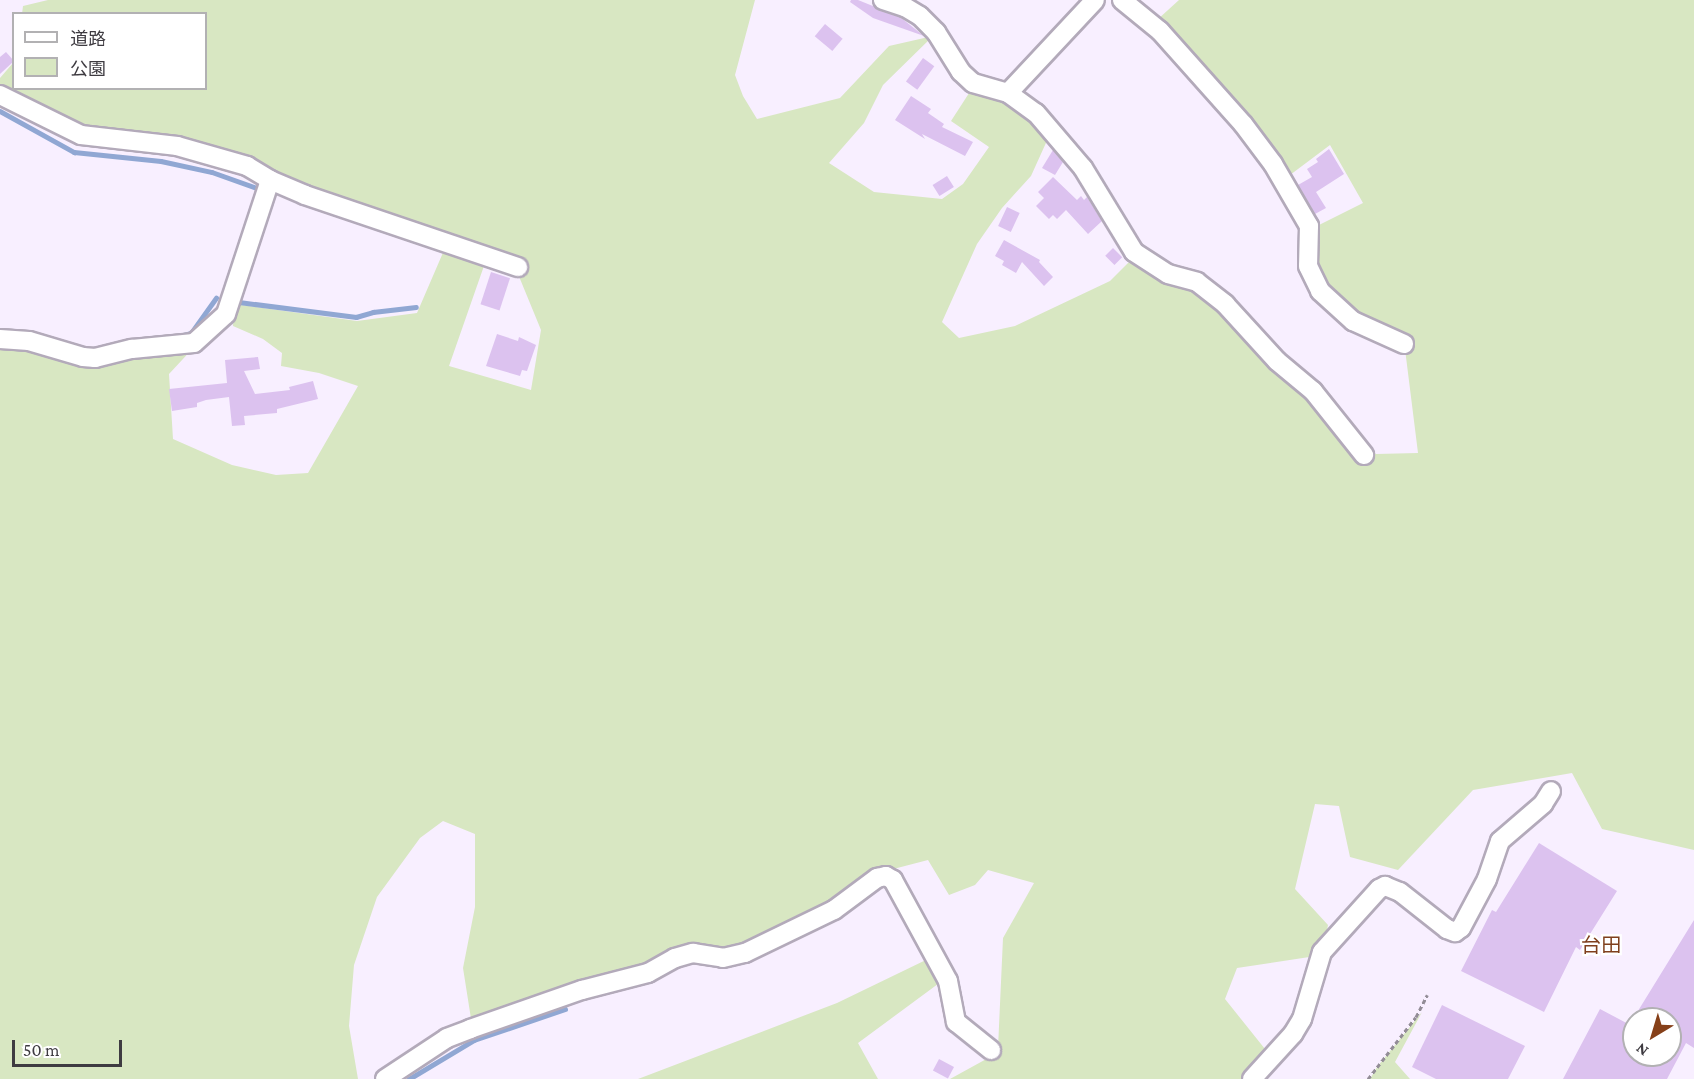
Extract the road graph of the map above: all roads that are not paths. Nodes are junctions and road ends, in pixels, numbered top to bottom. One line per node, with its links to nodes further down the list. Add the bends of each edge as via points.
1 (883, 0): 4 (street, via 920,16 973,84)
2 (1095, 0): 4 (street)
3 (1122, 0): 9 (street, via 1160,31 1273,164 1309,226 1308,266 1320,291 1353,321)
4 (1008, 93): 10 (street, via 1050,126 1083,168 1134,252 1168,274 1197,282 1225,304 1277,361 1313,391)
5 (0, 95): 6 (street, via 81,135 177,146 247,166)
6 (270, 180): 7 (street); 8 (street, via 226,314 194,343 132,349 95,358 29,341)
7 (518, 267)
8 (0, 339)
9 (1404, 344)
10 (1364, 455)
11 (1551, 791): 14 (street, via 1543,804 1500,841 1482,889 1455,932 1400,892 1384,886 1379,889 1322,952 1302,1019)
12 (991, 1050): 13 (street, via 956,1022 948,981 893,880 886,876 877,878 834,910 745,953 723,958 693,953 648,973 582,990 470,1029 447,1038)
13 (385, 1079)
14 (1252, 1079)

